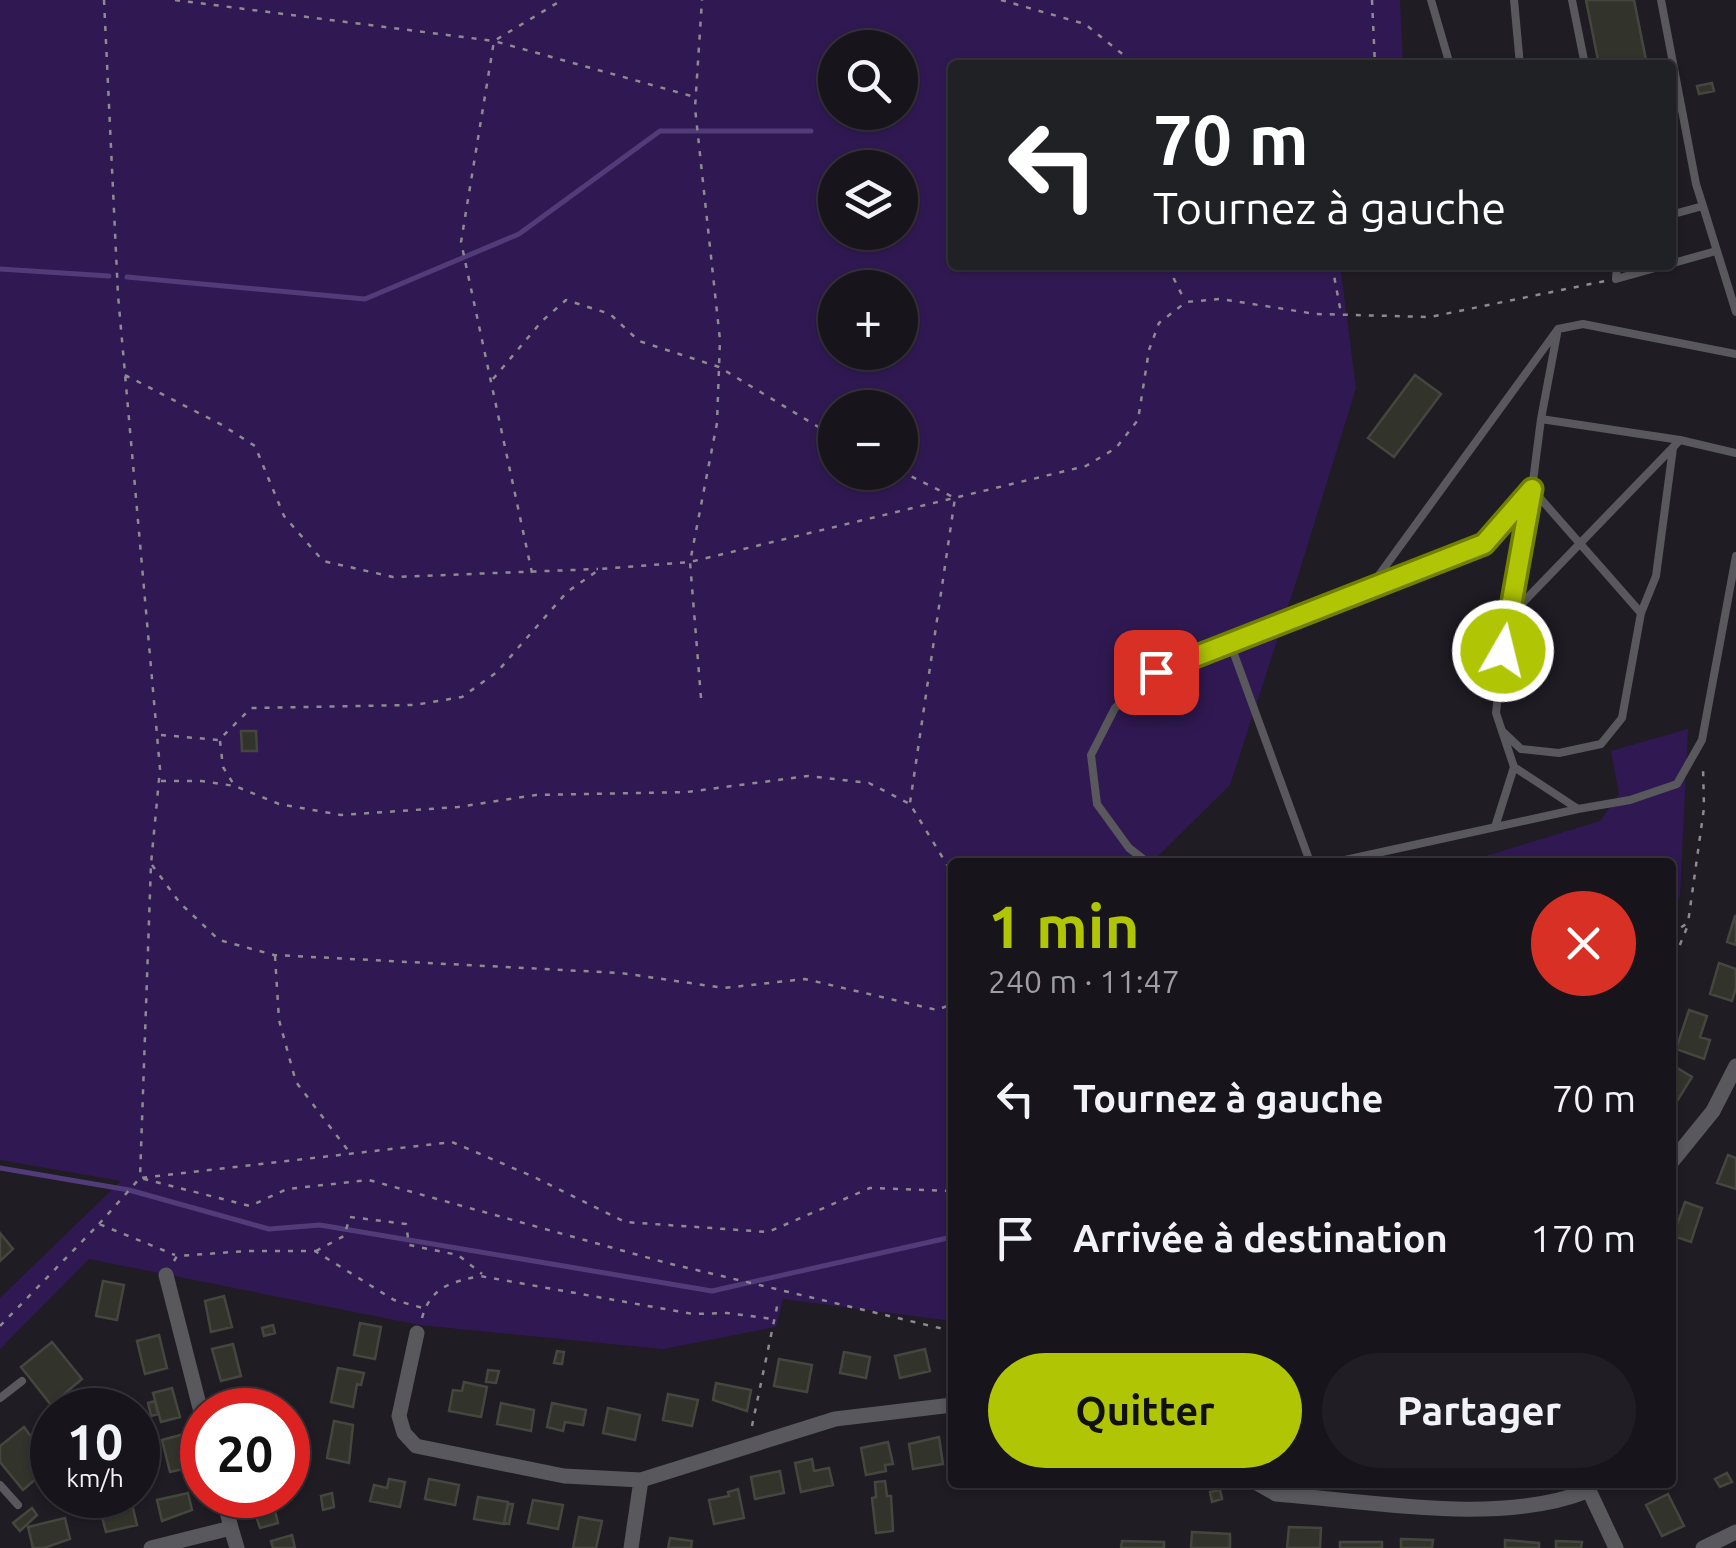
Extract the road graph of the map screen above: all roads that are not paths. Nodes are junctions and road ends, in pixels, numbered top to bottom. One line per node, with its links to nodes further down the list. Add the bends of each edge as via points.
1 (1432, 0): 5 (lane)
2 (1514, 0): 6 (lane)
3 (1572, 0): 7 (lane)
4 (1661, 0): 8 (lane)
5 (1449, 60)
6 (1520, 60)
7 (1584, 60)
8 (1672, 60)
9 (1676, 79): 10 (lane)
10 (1703, 206): 11 (lane); 12 (lane)
11 (1676, 213)
12 (1716, 251): 13 (lane); 16 (lane)
13 (1676, 262)
14 (1616, 270): 15 (lane, via 1616,279)
15 (1647, 270)
16 (1736, 312)
17 (1558, 329): 18 (lane, via 1583,324); 19 (lane); 25 (lane)
18 (1736, 354)
19 (1541, 419): 20 (lane); 22 (lane)
20 (1676, 444): 21 (lane); 23 (lane); 26 (lane, via 1656,576)
21 (1736, 453)
22 (1532, 489): 23 (lane); 25 (lane, via 1484,544); 27 (lane)
23 (1578, 545): 26 (lane); 27 (lane)
24 (1736, 556): 31 (lane, via 1702,740 1677,784)
25 (1371, 586): 28 (lane)
26 (1641, 613): 29 (lane, via 1622,718 1600,744 1559,753 1521,749)
27 (1506, 620): 29 (lane, via 1496,713)
28 (1230, 643): 33 (lane, via 1156,672 1116,708 1091,756 1097,804); 34 (lane)
29 (1502, 731): 30 (lane)
30 (1514, 767): 31 (lane); 32 (lane)
31 (1578, 809): 32 (lane)
32 (1495, 828): 35 (lane)
33 (1142, 858)
34 (1309, 858)
35 (1355, 858)
36 (1736, 1066): 37 (street, via 1713,1111)
37 (1676, 1157)
38 (166, 1275): 41 (street)
39 (417, 1333): 44 (street, via 399,1416 416,1446 564,1476)
40 (22, 1381): 42 (lane)
41 (195, 1388)
42 (0, 1398)
43 (948, 1405): 44 (street, via 835,1418)
44 (641, 1480): 55 (street)
45 (0, 1485): 49 (lane)
46 (1266, 1488): 47 (street, via 1276,1494 1503,1508 1549,1504)
47 (1584, 1488)
48 (1586, 1488): 56 (street)
49 (18, 1505)
50 (229, 1518): 51 (street)
51 (232, 1528): 53 (street); 54 (street)
52 (1736, 1532): 57 (street)
53 (151, 1548)
54 (237, 1548)
55 (631, 1548)
56 (1616, 1548)
57 (1703, 1548)

